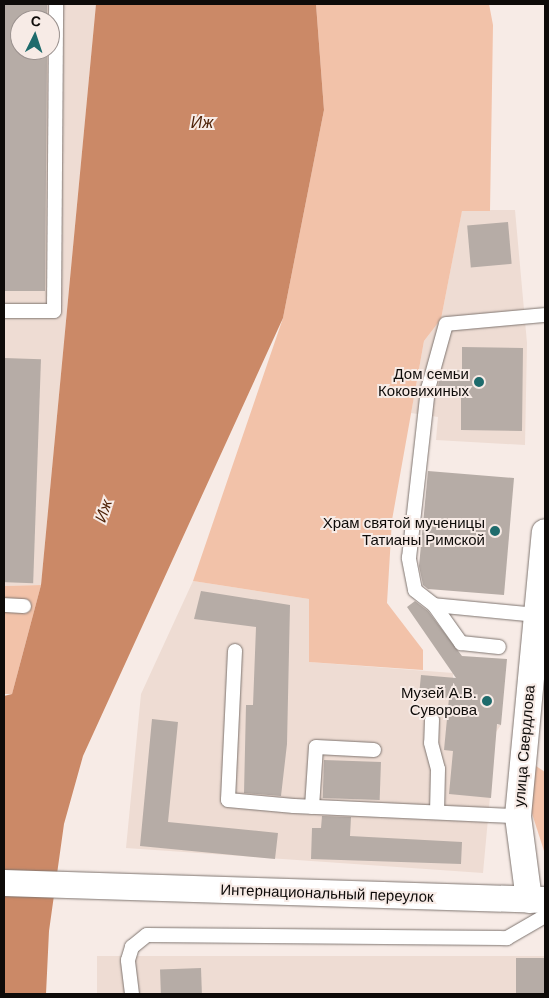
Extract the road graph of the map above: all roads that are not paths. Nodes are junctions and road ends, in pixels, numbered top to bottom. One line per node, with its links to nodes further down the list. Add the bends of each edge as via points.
1 (56, 4): 2 (lane, via 54,311)
2 (4, 311)
3 (545, 315): 7 (lane, via 446,324 428,390 408,558 414,590)
4 (545, 532): 5 (street, улица Свердлова)
5 (544, 558): 9 (street, улица Свердлова)
6 (4, 605): 8 (lane)
7 (434, 605): 9 (lane); 10 (lane, via 461,643)
8 (24, 606)
9 (537, 615): 12 (street, улица Свердлова)
10 (499, 647)
11 (235, 652): 15 (lane, via 228,800)
12 (538, 671): 17 (street, улица Свердлова)
13 (432, 720): 16 (lane, via 431,742 438,769)
14 (374, 750): 15 (lane, via 316,747)
15 (312, 807): 16 (lane)
16 (437, 812): 17 (lane)
17 (518, 816): 19 (street, улица Свердлова)
18 (4, 883): 19 (street, Интернациональный переулок)
19 (540, 905): 20 (lane, via 507,938 147,936 132,947 128,960)
20 (132, 994)

